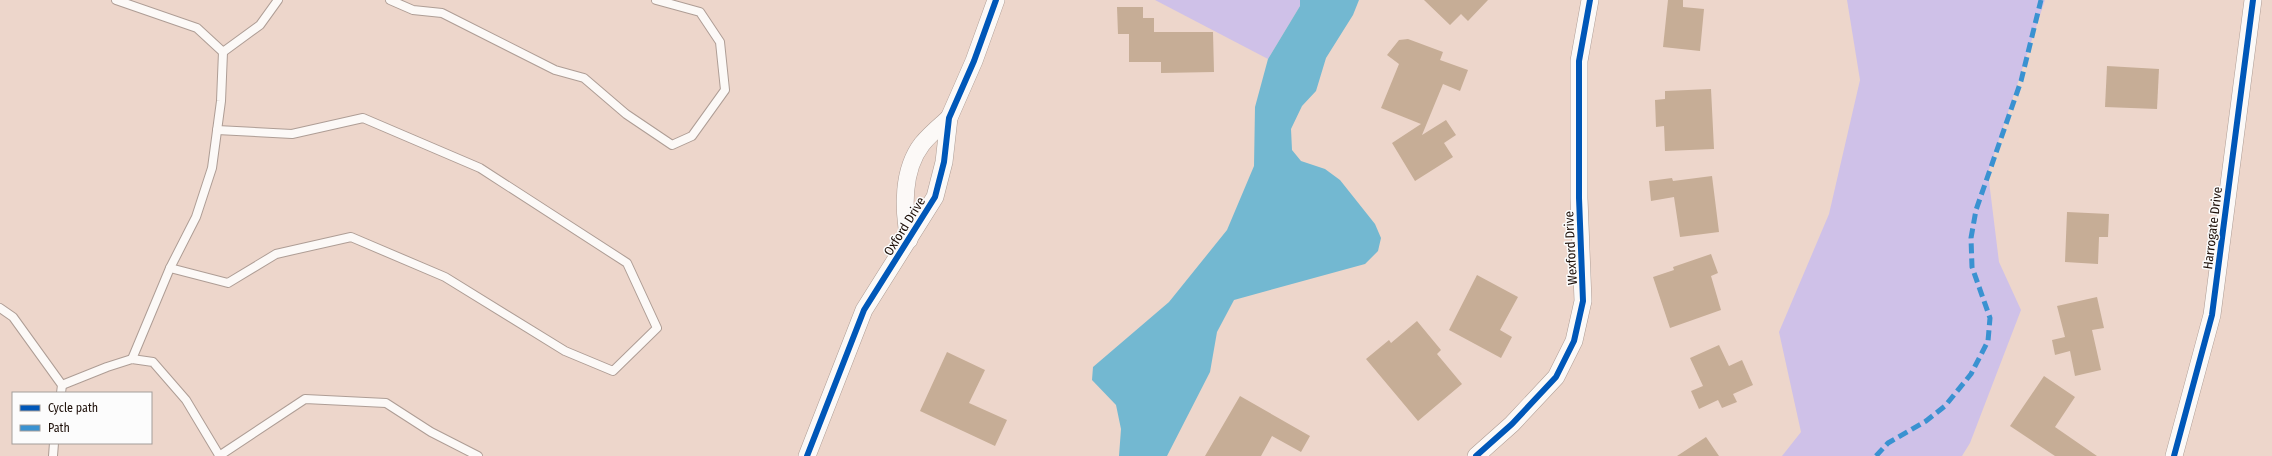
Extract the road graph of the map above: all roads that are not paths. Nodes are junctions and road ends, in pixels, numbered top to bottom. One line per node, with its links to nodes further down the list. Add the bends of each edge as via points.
1 (116, 0): 8 (lane, via 197,28)
2 (278, 0): 8 (lane, via 260,25)
3 (390, 0): 4 (lane, via 413,10 442,13 555,70 584,78 626,114 672,145 692,136 725,90 720,42 700,12)
4 (656, 0)
5 (996, 0): 9 (street, Oxford Drive, via 974,61)
6 (1590, 0): 21 (street, Wexford Drive, via 1579,62 1579,198 1584,301 1574,342 1556,377 1512,424)
7 (2253, 0): 22 (street, Harrogate Drive, via 2212,315)
8 (223, 52): 10 (lane)
9 (949, 118): 11 (street, Oxford Drive, via 944,162 935,197); 11 (street, Oxford Drive, via 922,144 911,163 907,181 905,221)
10 (217, 130): 12 (lane, via 212,168 196,217); 12 (lane, via 292,134 363,118 480,168 627,263 657,328 613,371 565,351 445,278 351,237 276,254 228,283)
11 (909, 240): 20 (street, Oxford Drive, via 864,310)
12 (170, 268): 14 (lane)
13 (0, 308): 15 (lane, via 13,317)
14 (132, 359): 15 (lane, via 107,367); 18 (lane, via 153,362 186,400)
15 (62, 389)
16 (54, 444): 17 (lane)
17 (53, 456)
18 (219, 456): 19 (lane, via 305,399 386,403 431,432)
19 (478, 456)
20 (807, 456)
21 (1476, 456)
22 (2174, 456)

